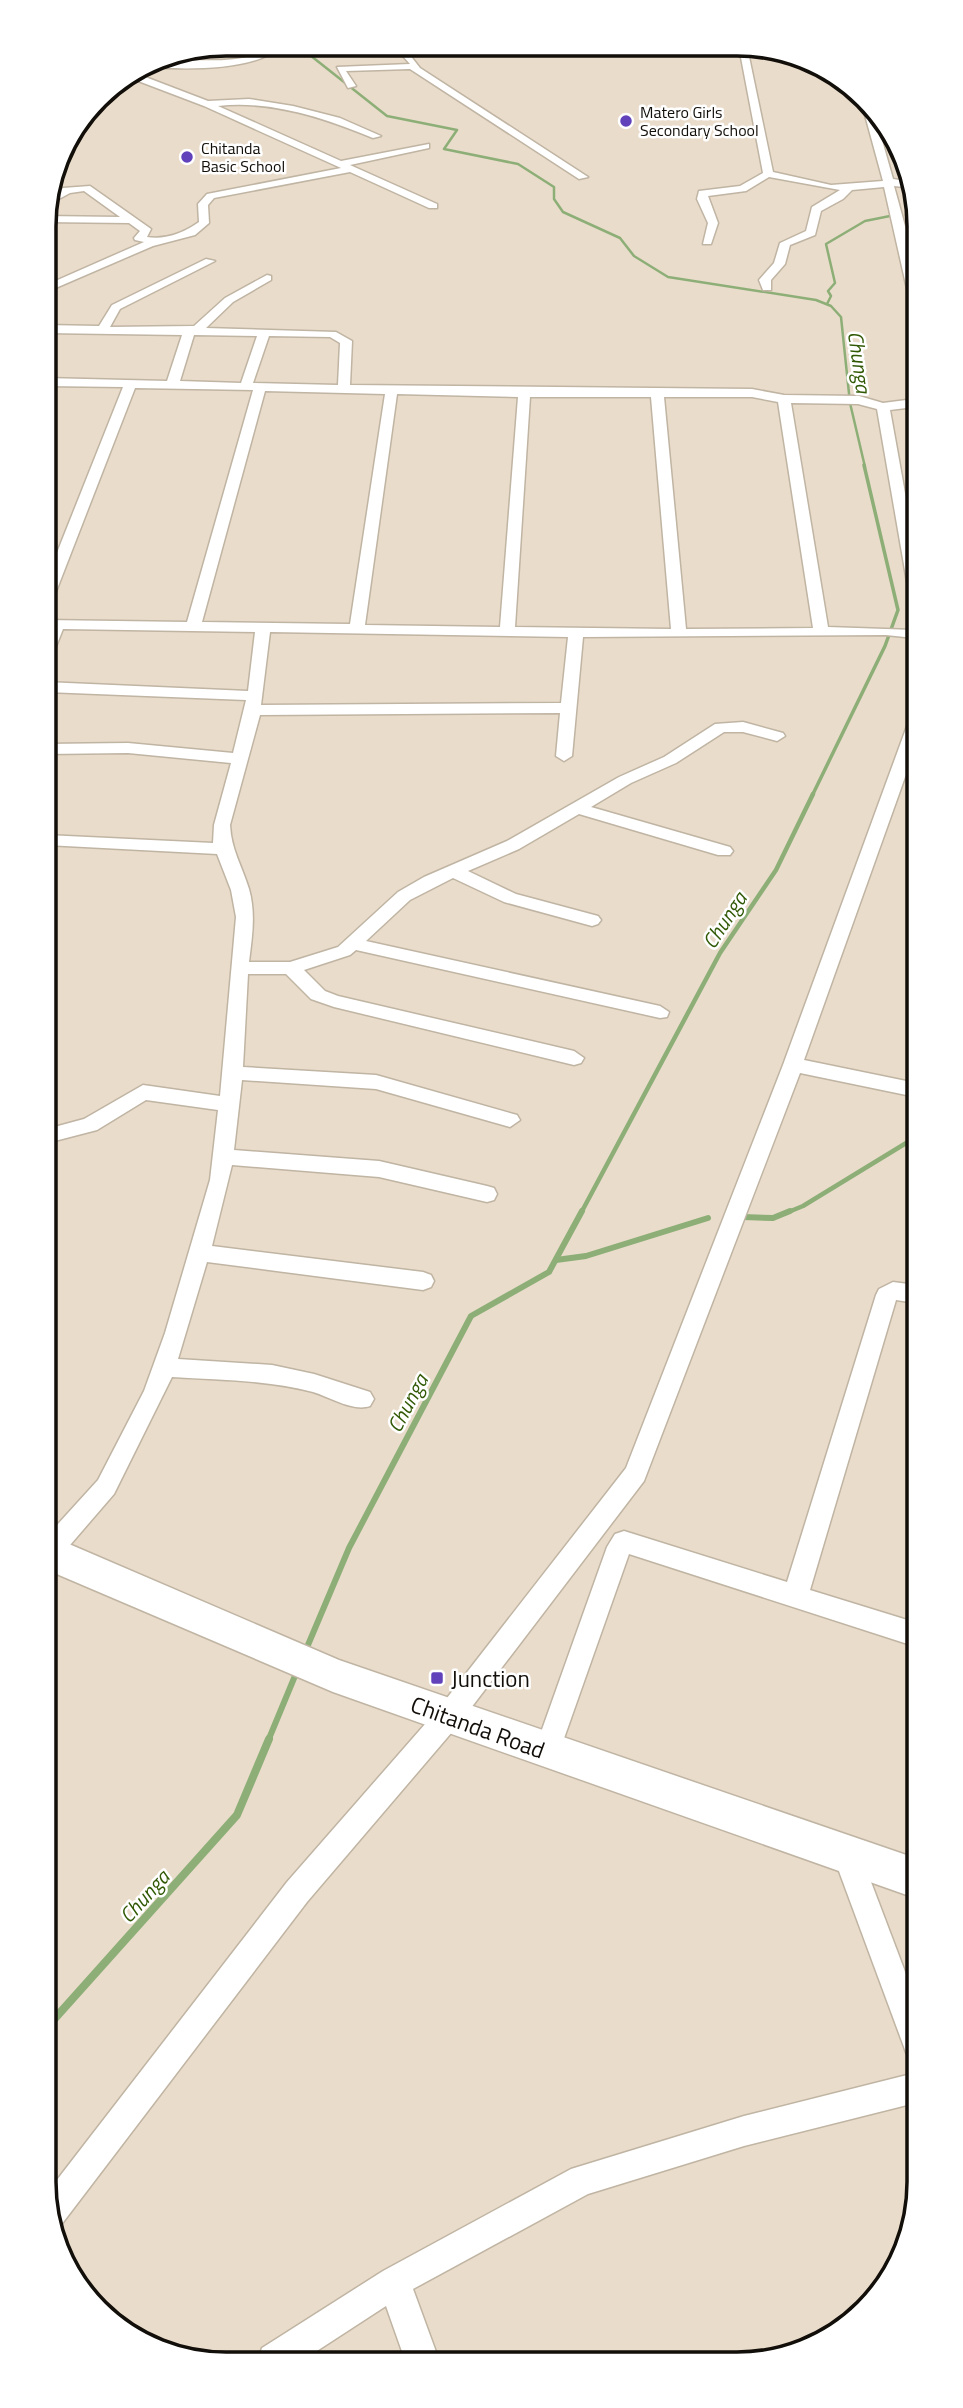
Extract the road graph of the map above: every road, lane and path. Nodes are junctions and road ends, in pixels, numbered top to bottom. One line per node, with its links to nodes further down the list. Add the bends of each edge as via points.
1 (257, 56): 4 (street)
2 (407, 56): 5 (street, via 417,66)
3 (745, 56): 14 (street)
4 (176, 64)
5 (412, 66): 7 (street, via 340,70); 15 (street)
6 (141, 80): 8 (street)
7 (351, 86)
8 (207, 104): 10 (street, via 267,103 331,118); 12 (street)
9 (872, 123): 16 (street)
10 (376, 136)
11 (426, 146): 12 (street)
12 (341, 164): 13 (street)
13 (352, 169): 20 (street); 23 (street, via 211,196 204,204 200,228)
14 (768, 174): 18 (street, via 831,188); 24 (street, via 742,189 703,193 713,223)
15 (583, 177)
16 (888, 183): 17 (street); 18 (street); 25 (street)
17 (901, 184)
18 (849, 187): 29 (street, via 816,209 811,233 785,243 779,264 765,280)
19 (59, 196): 22 (street, via 86,188)
20 (433, 206)
21 (56, 219): 22 (street)
22 (131, 220): 23 (street, via 147,230 139,238)
23 (159, 241): 28 (street)
24 (707, 242)
25 (907, 242)
26 (210, 261): 31 (street, via 116,307)
27 (267, 278): 32 (street, via 229,300)
28 (56, 284)
29 (767, 288)
30 (56, 329): 31 (street)
31 (103, 329): 32 (street)
32 (194, 329): 33 (street); 36 (street)
33 (265, 331): 37 (street); 38 (street, via 341,336 347,357)
34 (56, 383): 35 (street)
35 (131, 386): 36 (street); 46 (street)
36 (172, 386): 37 (street)
37 (253, 387): 38 (street); 48 (street)
38 (344, 388): 39 (street)
39 (393, 389): 41 (street); 50 (street)
40 (657, 392): 41 (street); 42 (street, via 752,393); 55 (street)
41 (524, 393): 51 (street)
42 (784, 399): 44 (street, via 859,400); 52 (street)
43 (907, 403): 44 (street)
44 (883, 407): 45 (street)
45 (907, 542)
46 (56, 574)
47 (56, 624): 48 (street)
48 (194, 625): 49 (street)
49 (263, 627): 50 (street); 57 (street)
50 (357, 629): 51 (street)
51 (508, 631): 53 (street)
52 (821, 632): 54 (street); 55 (street)
53 (576, 633): 55 (street); 58 (street)
54 (907, 633)
55 (679, 634)
56 (56, 688): 57 (street)
57 (254, 703): 58 (street); 62 (street)
58 (569, 708): 61 (street)
59 (778, 736): 64 (street, via 721,727 670,760)
60 (56, 749): 62 (street, via 128,748)
61 (564, 756)
62 (240, 760): 66 (street, via 222,825)
63 (907, 770): 75 (street)
64 (576, 807): 67 (street); 68 (street)
65 (56, 841): 66 (street)
66 (224, 849): 71 (street, via 245,917)
67 (724, 851)
68 (456, 872): 69 (street, via 510,898); 70 (street, via 404,896)
69 (593, 920)
70 (354, 944): 72 (street); 73 (street)
71 (241, 968): 72 (street); 76 (street)
72 (291, 968): 74 (street, via 318,995 334,1001)
73 (660, 1012)
74 (574, 1058)
75 (793, 1065): 77 (street); 92 (street, via 636,1474)
76 (233, 1073): 78 (street); 79 (street, via 376,1082)
77 (907, 1088)
78 (230, 1105): 80 (street, via 143,1092 90,1125); 81 (street)
79 (510, 1120)
80 (56, 1134)
81 (224, 1157): 82 (street, via 379,1169); 83 (street)
82 (487, 1194)
83 (200, 1253): 84 (street); 86 (street)
84 (423, 1281)
85 (907, 1293): 90 (street, via 887,1295)
86 (164, 1367): 87 (street, via 272,1374); 88 (street, via 106,1488)
87 (362, 1399)
88 (56, 1542)
89 (56, 1556): 92 (street, Chitanda Road, via 277,1653)
90 (796, 1594): 91 (street); 93 (street, via 624,1542)
91 (907, 1632)
92 (449, 1716): 93 (street, Chitanda Road); 98 (street, via 297,1892)
93 (547, 1752): 94 (street, Chitanda Road)
94 (847, 1855): 95 (street, Chitanda Road); 96 (street)
95 (907, 1875)
96 (907, 2015)
97 (907, 2091): 99 (street, via 744,2131 582,2180)
98 (57, 2205)
99 (394, 2282): 100 (street); 101 (street)
100 (286, 2352)
101 (419, 2352)

